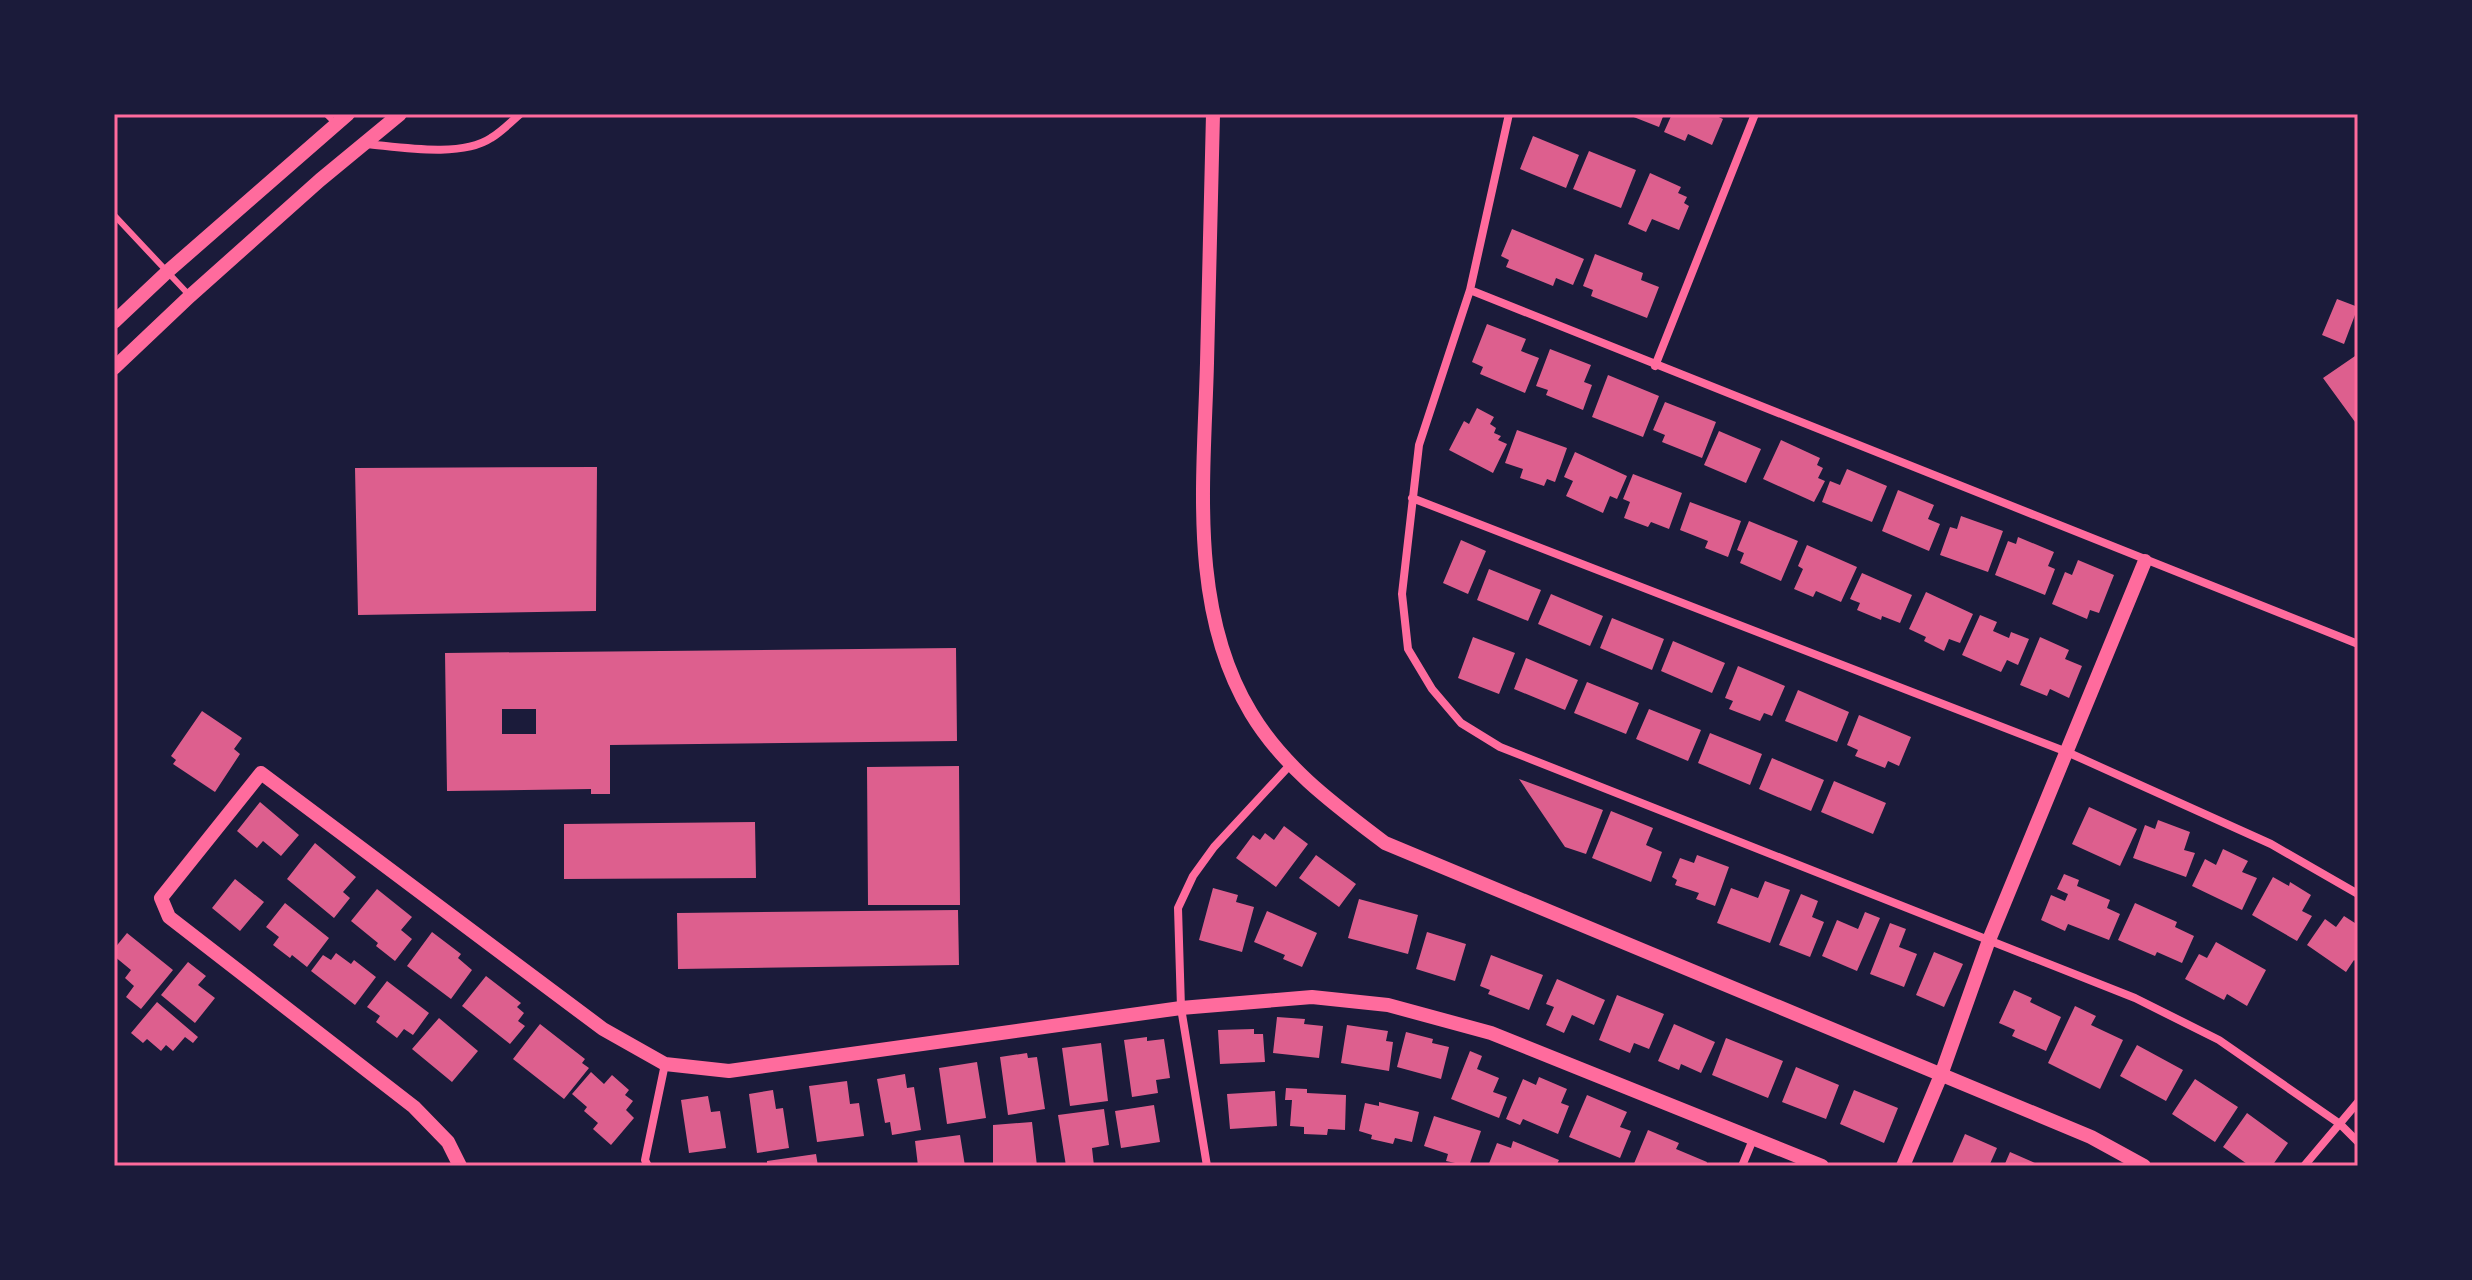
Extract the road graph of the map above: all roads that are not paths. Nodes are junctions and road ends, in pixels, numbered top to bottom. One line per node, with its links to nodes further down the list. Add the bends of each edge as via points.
1 (348, 114): 7 (street)
2 (400, 114): 8 (street)
3 (520, 114): 8 (street, via 489,140 467,147)
4 (1213, 114): 20 (street, via 1204,544 1214,620 1229,667 1251,713)
5 (1509, 114): 11 (street)
6 (1755, 114): 14 (street)
7 (331, 119): 10 (street)
8 (366, 144): 12 (street)
9 (114, 215): 10 (lane)
10 (167, 272): 12 (lane); 13 (street)
11 (1470, 290): 14 (street); 16 (street, via 1419,445)
12 (190, 296): 15 (street)
13 (114, 322)
14 (1655, 366): 17 (street)
15 (114, 368)
16 (1412, 498): 19 (street); 22 (street, via 1402,594 1408,649 1461,723 1500,747)
17 (2145, 561): 18 (street); 19 (street)
18 (2358, 644)
19 (2067, 752): 21 (street, via 2271,844); 22 (street)
20 (1290, 765): 23 (street, via 1214,847 1178,908); 25 (street, via 1385,843)
21 (2358, 894)
22 (1989, 940): 25 (street); 27 (street, via 2135,998 2219,1040)
23 (1181, 1008): 24 (street, via 729,1071); 28 (street, via 1312,997 1388,1005 1491,1033); 32 (street)
24 (665, 1064): 30 (street, via 603,1029 261,773 161,898 169,917 414,1107 448,1142); 31 (street)
25 (1941, 1075): 35 (street); 36 (street, via 2091,1137)
26 (2358, 1102): 27 (street)
27 (2340, 1124): 29 (street); 37 (street)
28 (1754, 1137): 33 (street); 34 (street)
29 (2358, 1142)
30 (460, 1166)
31 (648, 1166)
32 (1207, 1166)
33 (1742, 1166)
34 (1822, 1166)
35 (1903, 1166)
36 (2144, 1166)
37 (2304, 1166)

